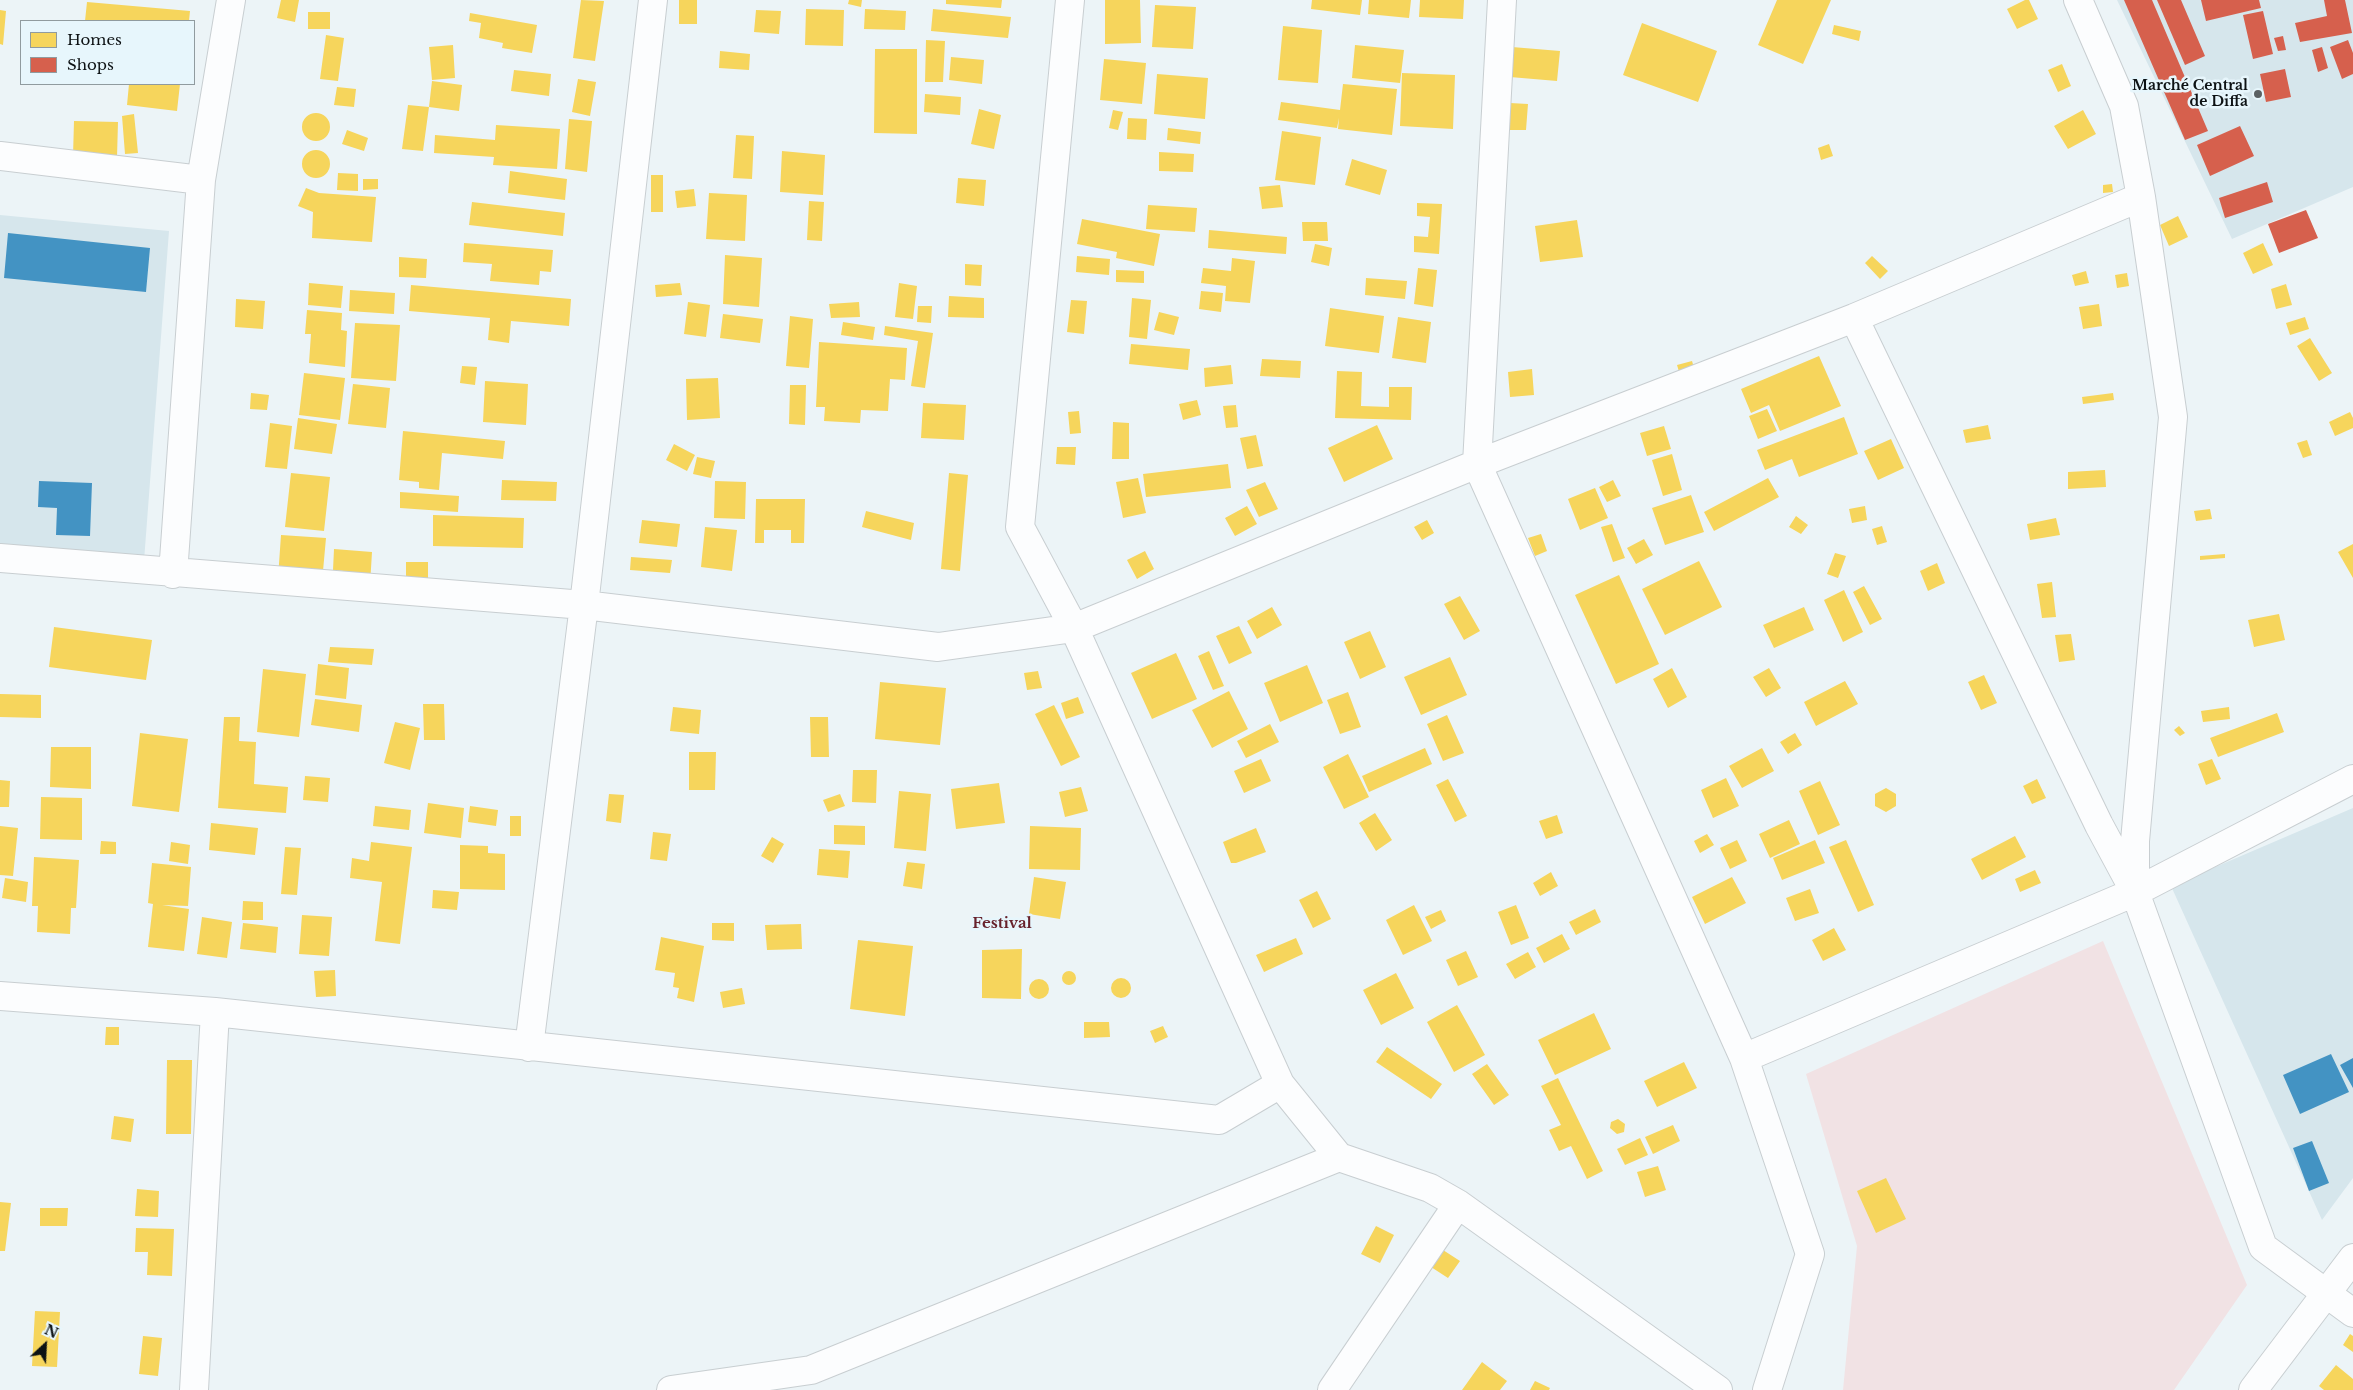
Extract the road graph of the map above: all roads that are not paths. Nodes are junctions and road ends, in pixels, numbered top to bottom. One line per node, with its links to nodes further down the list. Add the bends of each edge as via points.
1 (231, 0): 7 (street)
2 (654, 0): 13 (street)
3 (1070, 0): 14 (street, via 1020,527)
4 (1502, 0): 10 (street)
5 (2078, 0): 8 (street, via 2124,106)
6 (0, 156): 7 (street)
7 (201, 180): 12 (street)
8 (2141, 197): 9 (street); 16 (street, via 2174,417 2136,841)
9 (1854, 318): 10 (street); 16 (street, via 2099,825)
10 (1477, 464): 14 (street); 20 (street)
11 (0, 558): 12 (street)
12 (173, 574): 13 (street)
13 (584, 605): 14 (street, via 938,647); 19 (street)
14 (1074, 628): 21 (street)
15 (2353, 779): 16 (street)
16 (2135, 892): 20 (street); 25 (street, via 2263,1247)
17 (0, 996): 18 (street)
18 (215, 1012): 19 (street); 27 (street)
19 (529, 1047): 21 (street, via 1219,1120)
20 (1744, 1058): 31 (street, via 1810,1254)
21 (1280, 1084): 22 (street)
22 (1339, 1157): 23 (street, via 1430,1188); 28 (street, via 811,1370)
23 (1458, 1204): 29 (street); 30 (street)
24 (2353, 1258): 25 (street)
25 (2327, 1294): 26 (street); 32 (street)
26 (2353, 1313)
27 (194, 1390)
28 (671, 1390)
29 (1332, 1390)
30 (1718, 1390)
31 (1767, 1390)
32 (2253, 1390)

